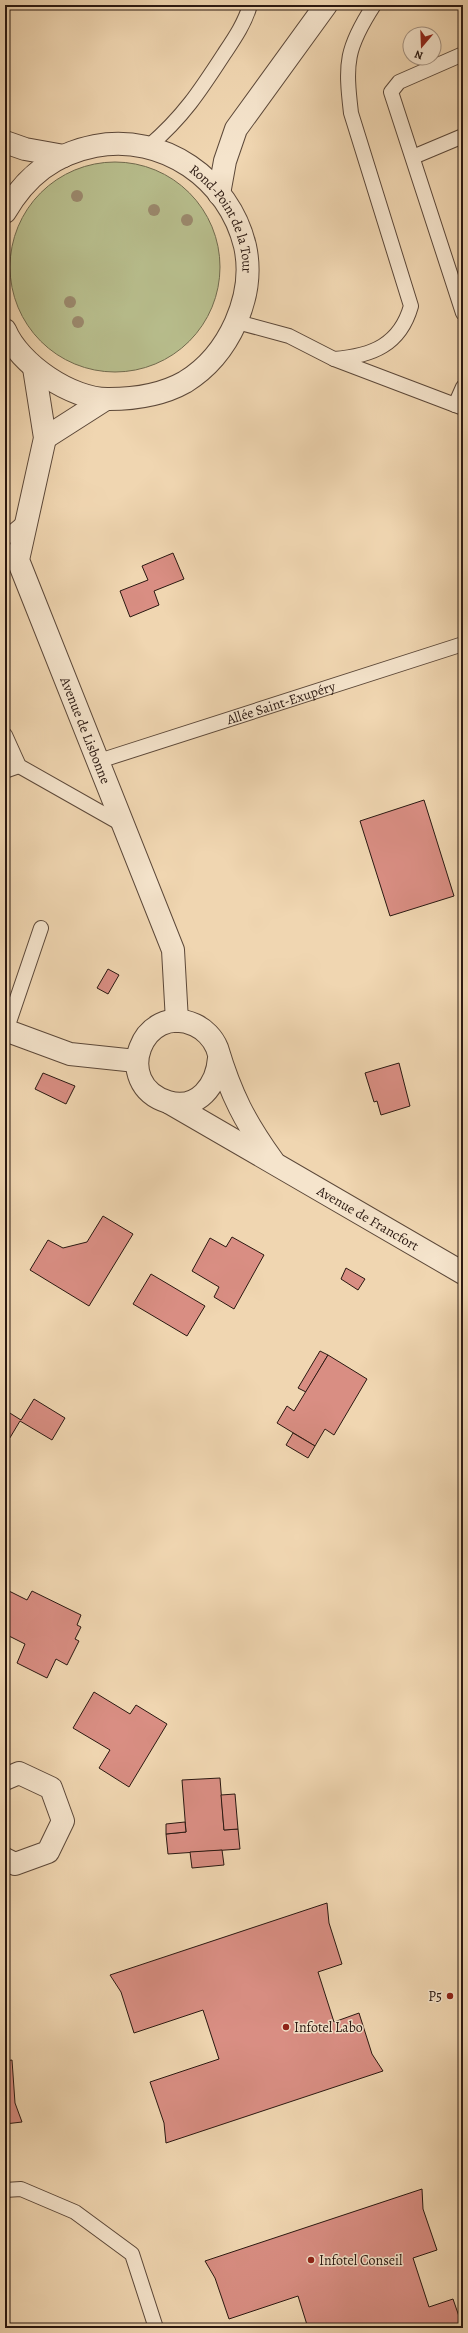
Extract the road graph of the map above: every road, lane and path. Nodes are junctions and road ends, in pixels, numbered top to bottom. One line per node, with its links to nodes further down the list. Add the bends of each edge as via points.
1 (250, 5): 7 (lane, via 235,37 194,102)
2 (326, 5): 10 (street, via 236,129 225,160)
3 (374, 5): 15 (lane, via 357,31 351,49 347,68 348,91 351,113 411,306 406,322 397,336 385,345 354,357)
4 (463, 54): 9 (lane, via 399,82 391,92)
5 (463, 136): 9 (lane)
6 (5, 142): 8 (street, via 25,149)
7 (149, 146): 8 (street, Rond-Point de la Tour, via 112,143 75,150); 10 (street, Rond-Point de la Tour, via 181,159 209,180)
8 (64, 156): 11 (street, Rond-Point de la Tour, via 42,168 16,192)
9 (413, 157): 12 (lane)
10 (219, 194): 13 (street, Rond-Point de la Tour, via 232,210 245,246 247,284)
11 (5, 212)
12 (463, 313)
13 (237, 322): 15 (lane, via 289,336); 18 (street, Rond-Point de la Tour, via 215,356 185,382 147,396)
14 (5, 330): 16 (street, Rond-Point de la Tour, via 8,338)
15 (334, 359): 19 (lane)
16 (34, 368): 18 (street, Rond-Point de la Tour, via 67,389); 20 (street, Avenue de Lisbonne)
17 (463, 387): 19 (lane)
18 (106, 399): 20 (street)
19 (459, 407)
20 (45, 438): 21 (street, Avenue de Lisbonne)
21 (27, 519): 22 (lane); 25 (street, Avenue de Lisbonne, via 18,560)
22 (5, 538)
23 (463, 644): 25 (lane, Allée Saint-Exupéry)
24 (5, 735): 26 (lane)
25 (99, 761): 28 (street, Avenue de Lisbonne)
26 (19, 766): 27 (lane); 28 (lane)
27 (5, 771)
28 (125, 826): 30 (street, Avenue de Lisbonne, via 173,950)
29 (41, 928): 31 (lane)
30 (176, 1021): 32 (street, via 189,1022 200,1027 216,1046); 33 (street, via 161,1024 148,1032 140,1046)
31 (6, 1030): 33 (street, via 70,1054)
32 (219, 1058): 34 (street, via 216,1077 206,1093 195,1100); 35 (street, Avenue de Francfort, via 230,1090 248,1127)
33 (136, 1061): 34 (street, via 142,1083 159,1099)
34 (170, 1103): 35 (street, Avenue de Francfort)
35 (274, 1162): 36 (street, Avenue de Francfort)
36 (463, 1274)
37 (5, 1779): 38 (street, via 19,1773 51,1788 62,1821 48,1852 16,1864)
38 (5, 1859)
39 (5, 2190): 40 (lane, via 20,2189 75,2212 132,2254)
40 (156, 2328)

